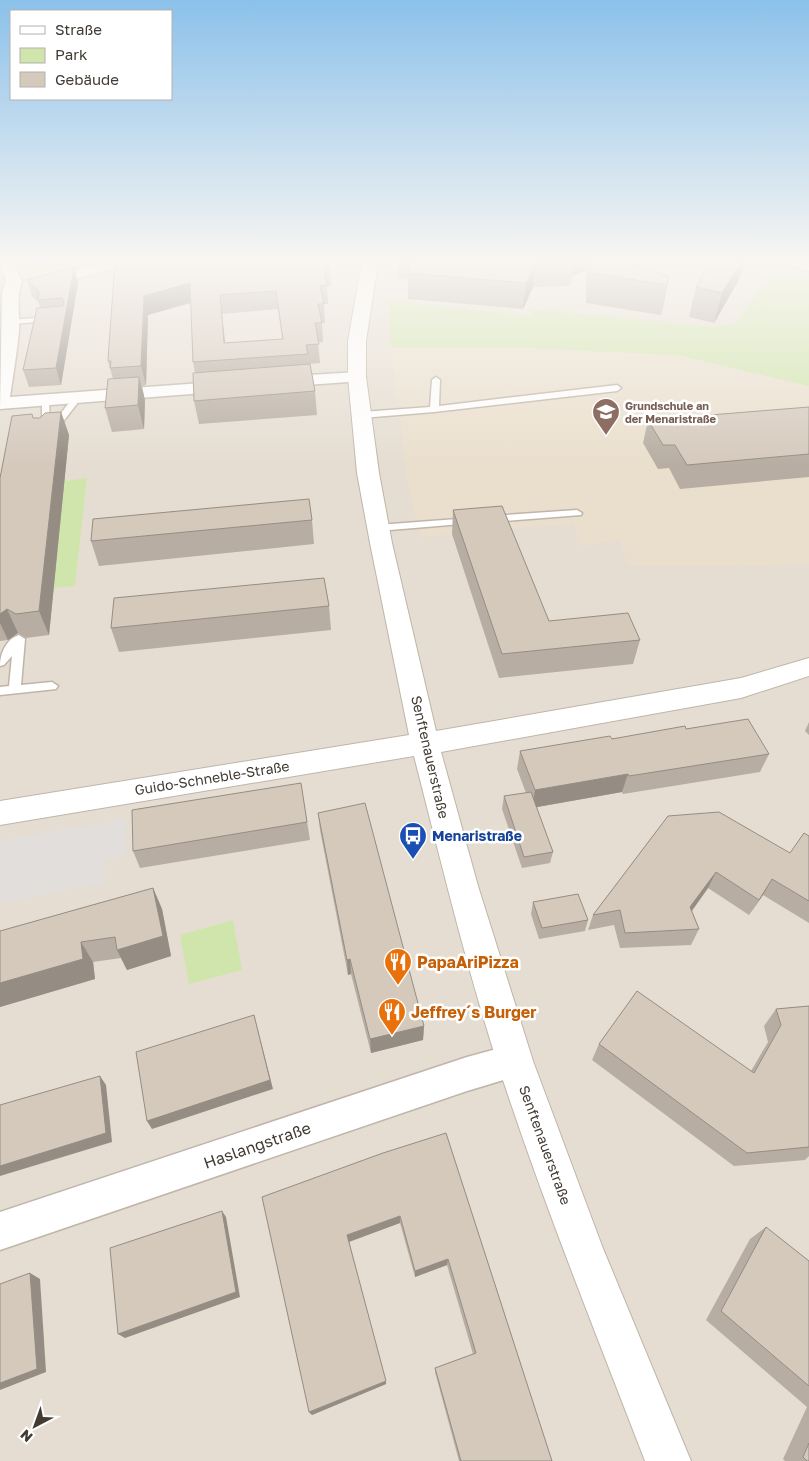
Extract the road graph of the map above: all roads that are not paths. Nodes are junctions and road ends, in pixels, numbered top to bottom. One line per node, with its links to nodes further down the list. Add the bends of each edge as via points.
1 (10, 330): 8 (street)
2 (359, 330): 3 (street, Senftenauerstraße)
3 (357, 377): 6 (street); 10 (street, Senftenauerstraße)
4 (436, 380): 9 (lane)
5 (617, 388): 9 (lane)
6 (79, 396): 7 (street); 7 (lane, via 45,438)
7 (45, 399): 8 (street)
8 (0, 401)
9 (434, 409): 10 (lane)
10 (362, 415): 12 (street, Senftenauerstraße)
11 (577, 513): 12 (lane)
12 (378, 528): 18 (street, Senftenauerstraße)
13 (0, 662): 16 (lane, via 19,639)
14 (809, 667): 18 (street, via 741,688)
15 (52, 686): 16 (lane)
16 (15, 689): 17 (lane)
17 (0, 691)
18 (425, 743): 19 (street, Guido-Schneble-Straße); 20 (street, Senftenauerstraße, via 457,869)
19 (0, 813)
20 (515, 1061): 21 (street, Haslangstraße, via 467,1074); 22 (street, Senftenauerstraße, via 582,1246)
21 (0, 1231)
22 (668, 1461)

